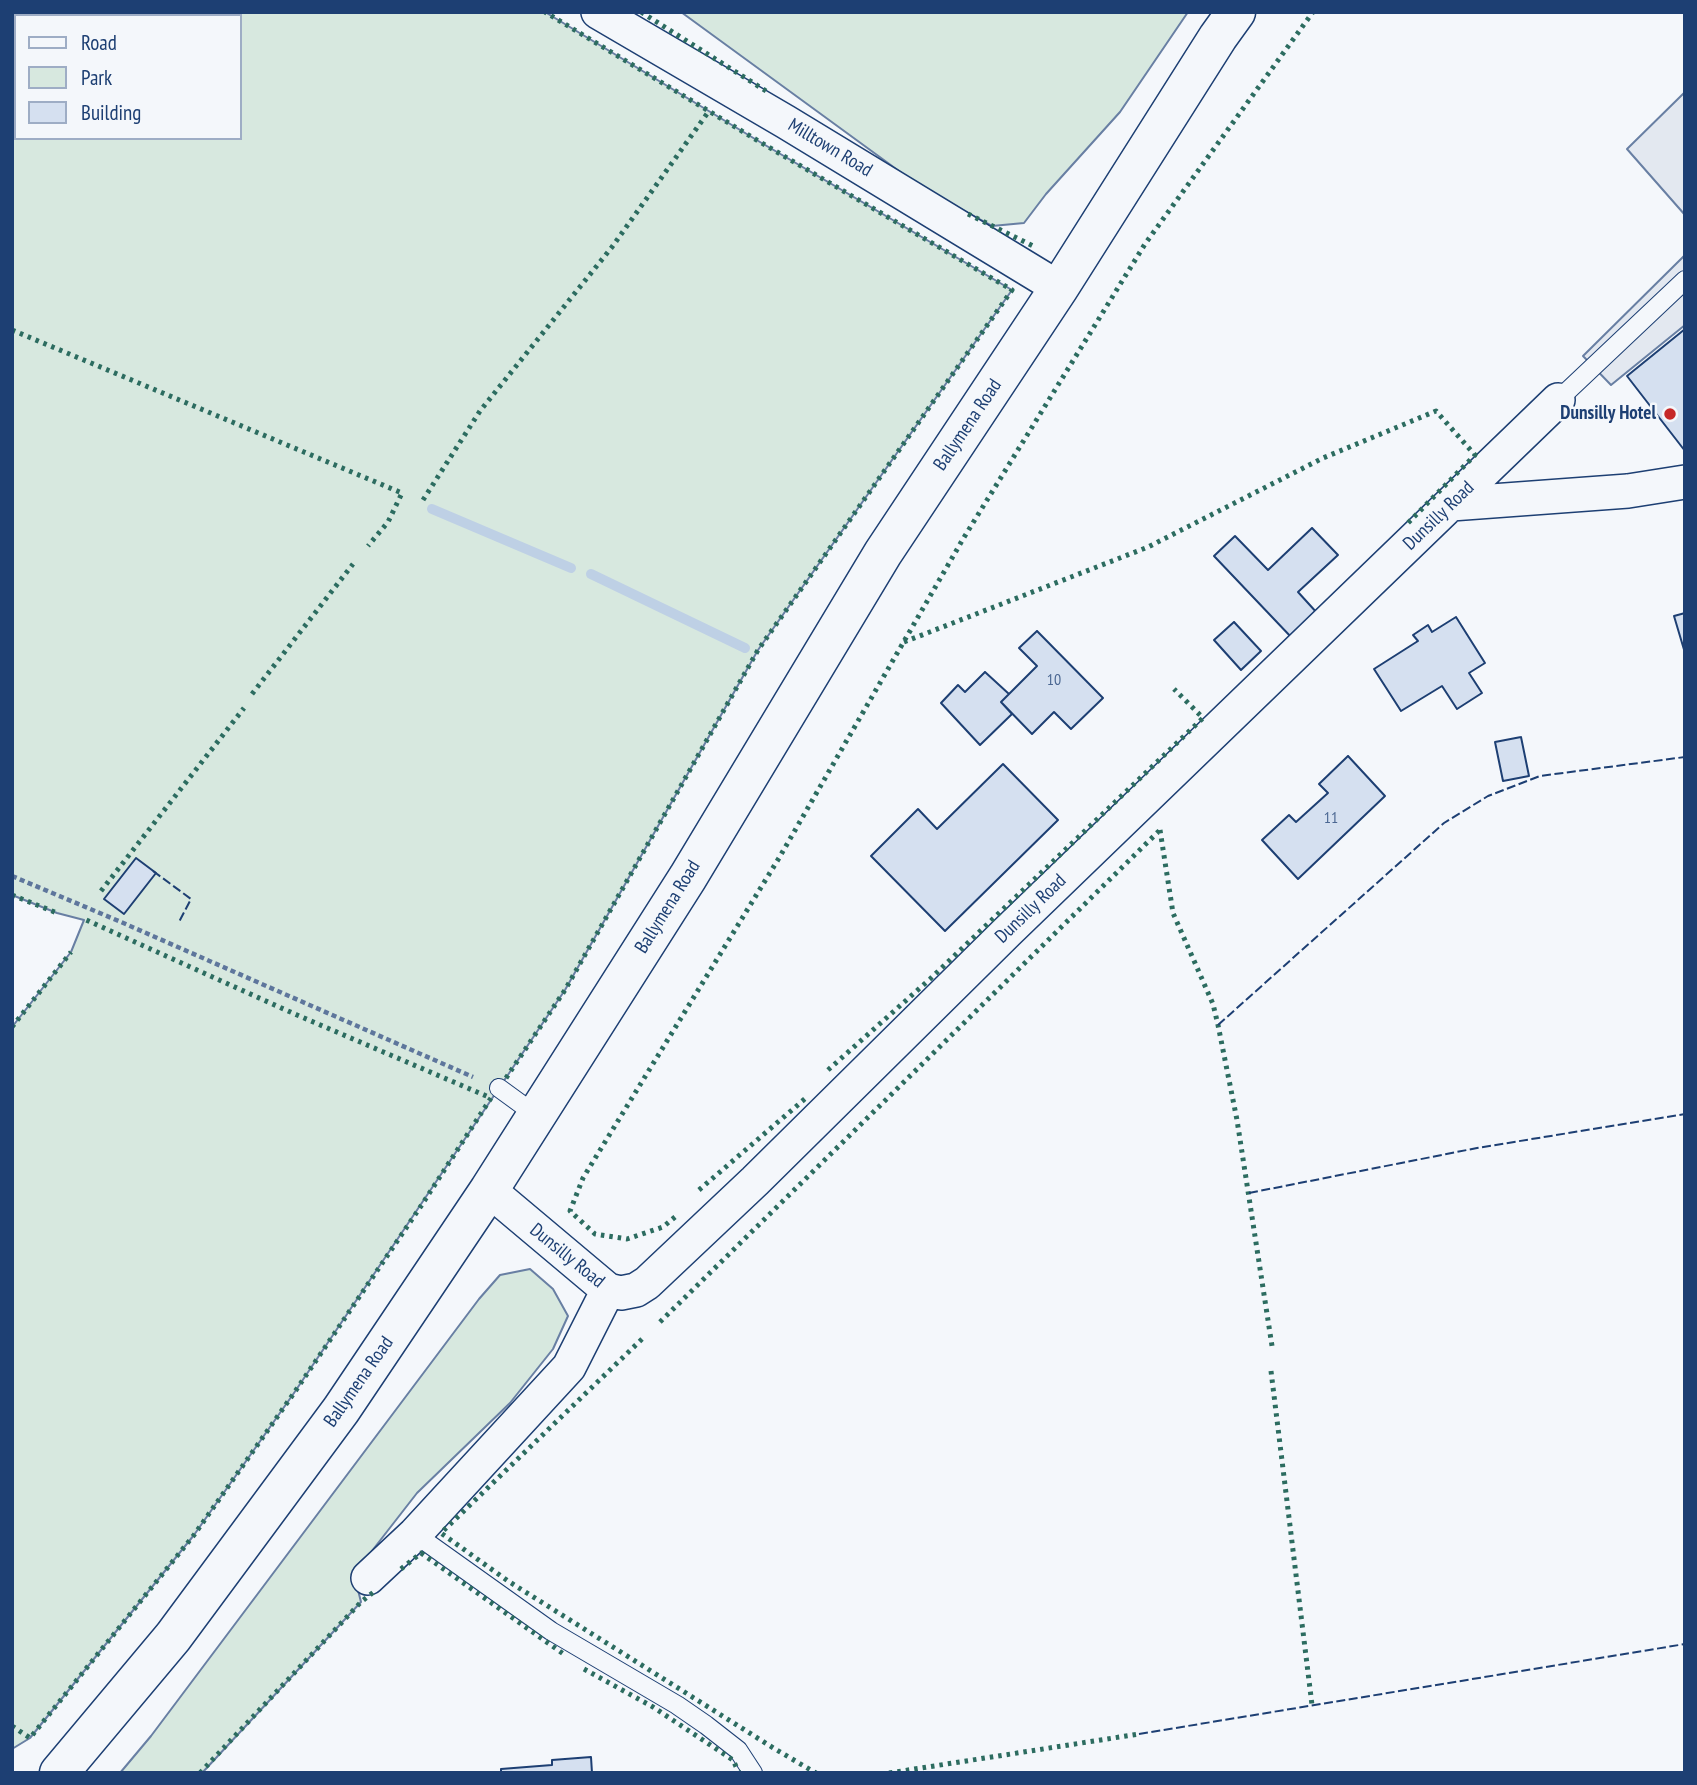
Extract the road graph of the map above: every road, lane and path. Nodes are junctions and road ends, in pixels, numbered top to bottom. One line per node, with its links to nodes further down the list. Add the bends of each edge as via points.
1 (598, 12): 4 (street, Milltown Road)
2 (1236, 12): 4 (highway, Ballymena Road)
3 (1685, 280): 5 (lane)
4 (1059, 288): 10 (highway, Ballymena Road, via 883,553 688,877)
5 (1558, 400): 7 (street, Dunsilly Road)
6 (1685, 482): 7 (street, via 1628,491)
7 (1451, 504): 12 (street, Dunsilly Road, via 647,1283 621,1293)
8 (12, 876): 9 (path)
9 (499, 1088): 10 (lane)
10 (536, 1115): 11 (highway, Ballymena Road)
11 (489, 1190): 12 (street, Dunsilly Road); 15 (highway, Ballymena Road, via 341,1410 173,1637)
12 (608, 1290): 13 (street, via 569,1367)
13 (415, 1534): 14 (street); 16 (lane, via 551,1631 697,1718 738,1750)
14 (368, 1578)
15 (59, 1773)
16 (753, 1773)

